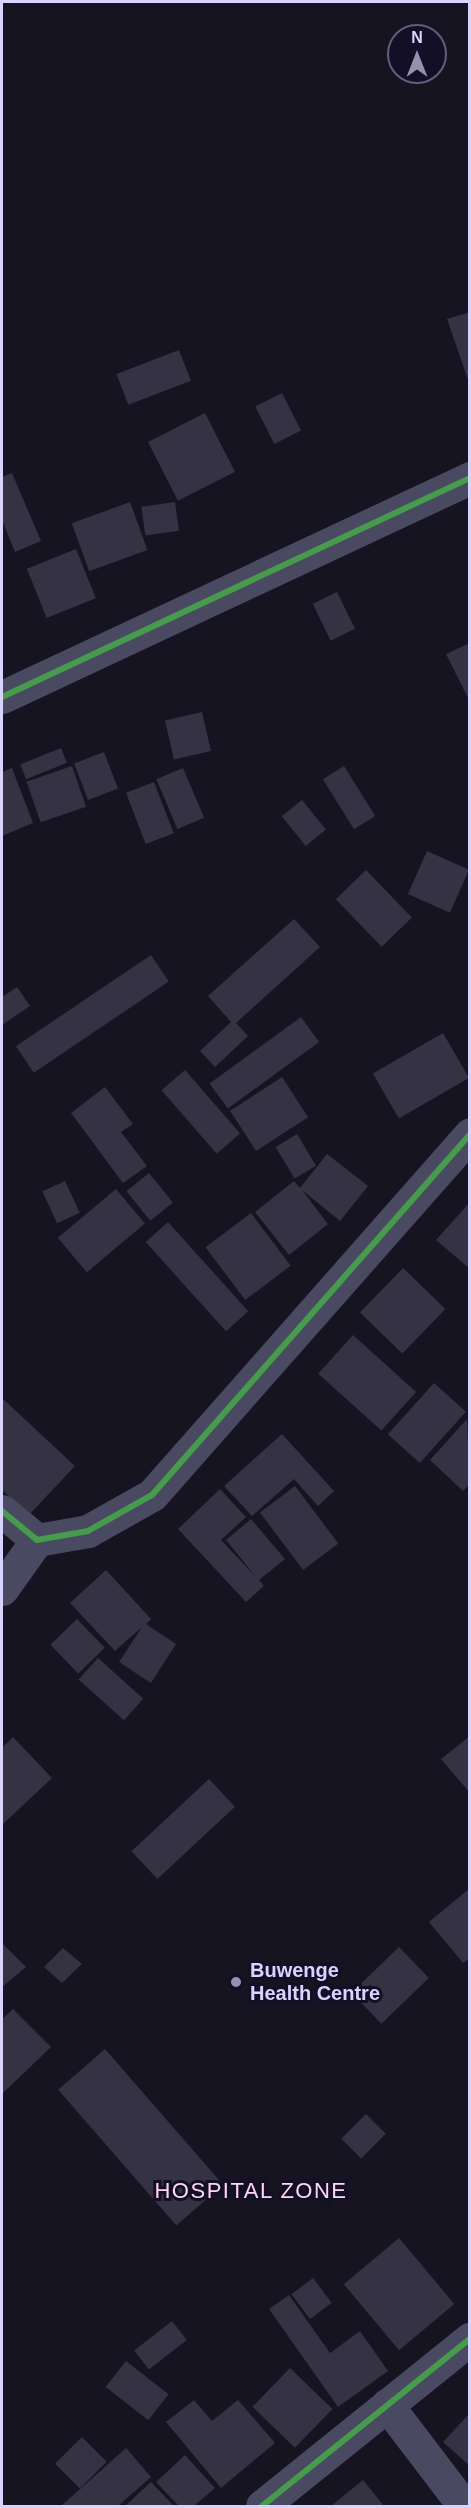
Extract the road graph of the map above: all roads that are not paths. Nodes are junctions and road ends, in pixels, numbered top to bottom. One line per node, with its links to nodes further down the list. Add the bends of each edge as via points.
1 (470, 478): 2 (street)
2 (2, 697)
3 (470, 1134): 5 (street, via 152,1495 88,1531)
4 (2, 1511): 5 (street)
5 (37, 1540): 6 (street)
6 (2, 1589)
7 (470, 2339): 8 (street)
8 (387, 2405): 9 (street); 10 (street)
9 (262, 2506)
10 (464, 2506)

